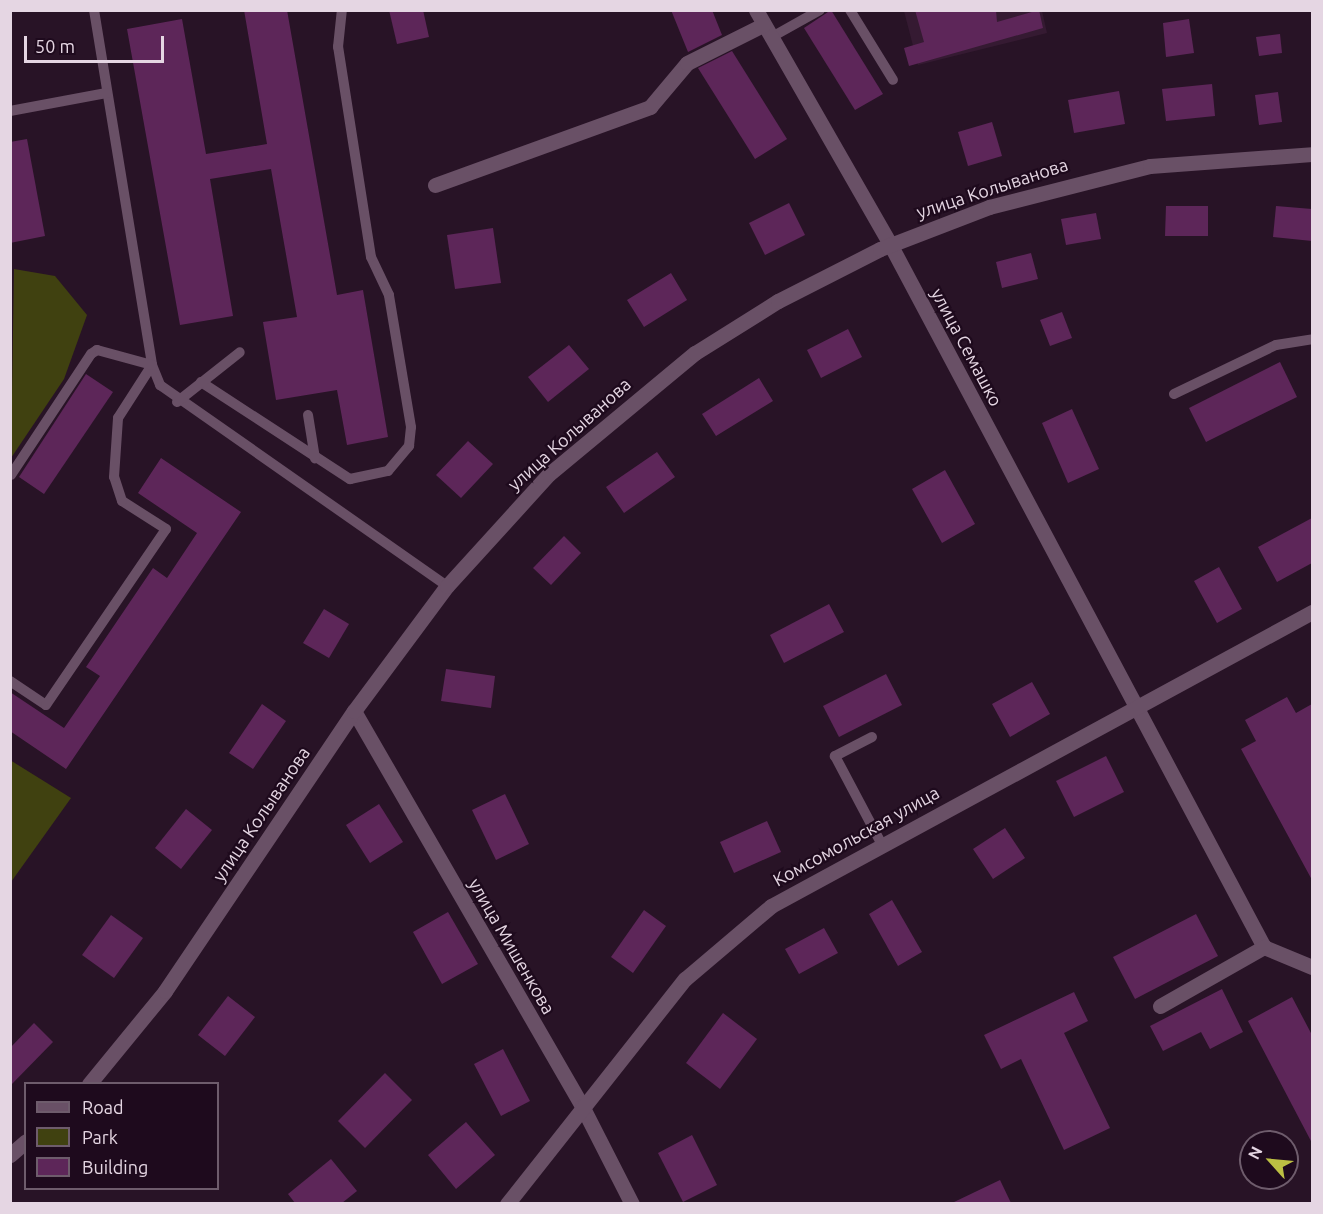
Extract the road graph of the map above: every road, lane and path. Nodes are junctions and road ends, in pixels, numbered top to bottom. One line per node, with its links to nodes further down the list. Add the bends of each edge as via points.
1 (94, 10): 8 (lane)
2 (342, 10): 20 (lane, via 338,47 371,257 389,295 411,427 400,461 378,477 350,480)
3 (756, 10): 6 (street, улица Семашко)
4 (820, 10): 6 (lane)
5 (850, 10): 7 (lane)
6 (767, 32): 11 (street, via 687,63 650,107); 12 (street, улица Семашко)
7 (893, 80)
8 (106, 93): 9 (lane); 15 (lane)
9 (10, 111)
10 (1312, 154): 12 (street, улица Колыванова, via 1150,166 1074,181)
11 (435, 184)
12 (890, 244): 22 (street, улица Колыванова, via 769,307 695,352 618,412 549,474); 25 (street, улица Семашко)
13 (1312, 339): 17 (lane, via 1276,345)
14 (240, 352): 16 (lane)
15 (152, 364): 18 (lane, via 160,385); 21 (lane, via 97,350 91,354); 24 (lane, via 118,418 114,477 122,501 166,529 46,705)
16 (201, 382): 18 (lane); 20 (lane)
17 (1174, 394)
18 (177, 402): 22 (lane)
19 (308, 415): 20 (lane)
20 (315, 458)
21 (11, 475)
22 (447, 586): 26 (street, улица Колыванова)
23 (1312, 612): 25 (street, Комсомольская улица)
24 (10, 681)
25 (1136, 706): 28 (street, Комсомольская улица); 29 (street, улица Семашко)
26 (354, 711): 32 (street, улица Колыванова, via 165,991); 33 (street, улица Мишенкова)
27 (872, 737): 28 (lane, via 836,756)
28 (881, 843): 33 (street, Комсомольская улица, via 771,906 727,940 685,980)
29 (1264, 947): 30 (street); 31 (street)
30 (1312, 967)
31 (1160, 1006)
32 (90, 1082)
33 (582, 1106): 36 (street, Комсомольская улица); 37 (street, улица Мишенкова)
34 (24, 1143): 35 (street)
35 (10, 1155)
36 (507, 1203)
37 (632, 1203)

